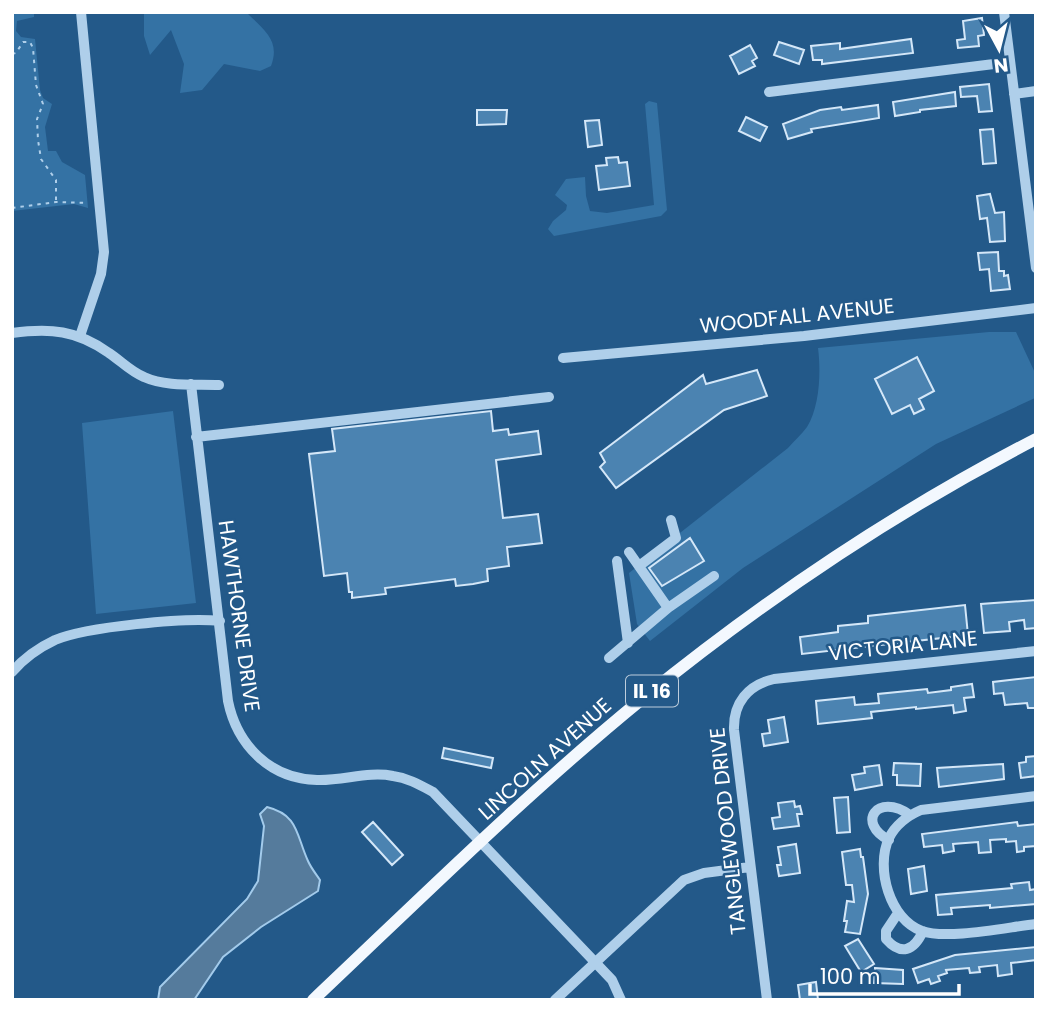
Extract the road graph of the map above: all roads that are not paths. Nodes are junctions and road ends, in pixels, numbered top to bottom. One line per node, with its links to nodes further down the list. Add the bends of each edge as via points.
1 (81, 12): 10 (street, via 104,252)
2 (1004, 12): 3 (street)
3 (1010, 62): 5 (street); 6 (street)
4 (1036, 91): 6 (street)
5 (769, 92)
6 (1013, 94): 7 (street)
7 (1036, 268)
8 (1036, 308): 11 (street, WOODFALL AVENUE)
9 (12, 333): 10 (street, via 48,330)
10 (80, 335): 12 (street, via 147,379)
11 (563, 358)
12 (191, 384): 13 (street); 15 (street, HAWTHORNE DRIVE)
13 (219, 385)
14 (549, 397): 15 (street)
15 (196, 437): 23 (street, HAWTHORNE DRIVE)
16 (1036, 439): 32 (main road, LINCOLN AVENUE / IL 16, via 892,521 763,606 586,746)
17 (671, 520): 20 (street, via 676,538)
18 (629, 552): 20 (street)
19 (617, 561): 24 (street)
20 (639, 566): 22 (street)
21 (714, 576): 22 (street)
22 (668, 608): 24 (street)
23 (220, 621): 27 (street, via 106,629 57,639 34,651); 32 (street, HAWTHORNE DRIVE, via 231,715 244,742 262,761 303,779 377,774 405,778 433,792)
24 (628, 643): 26 (street)
25 (1036, 651): 28 (street, VICTORIA LANE)
26 (609, 658)
27 (12, 672)
28 (774, 680): 33 (street, TANGLEWOOD DRIVE, via 754,686 733,721)
29 (1036, 796): 30 (street, via 932,807)
30 (910, 815): 31 (street); 31 (street, via 894,806 876,810 873,826)
31 (889, 840): 34 (street, via 885,862 888,888)
32 (481, 842): 37 (street, HAWTHORNE DRIVE); 38 (main road, LINCOLN AVENUE / IL 16)
33 (750, 867): 37 (street, via 684,880); 41 (street, TANGLEWOOD DRIVE)
34 (898, 914): 36 (street); 36 (street, via 886,930 886,939 894,948 912,947)
35 (1036, 924): 36 (street, via 946,934)
36 (923, 931)
37 (594, 963): 39 (street); 40 (street, HAWTHORNE DRIVE, via 612,981)
38 (313, 1000)
39 (555, 1000)
40 (621, 1000)
41 (767, 1000)

